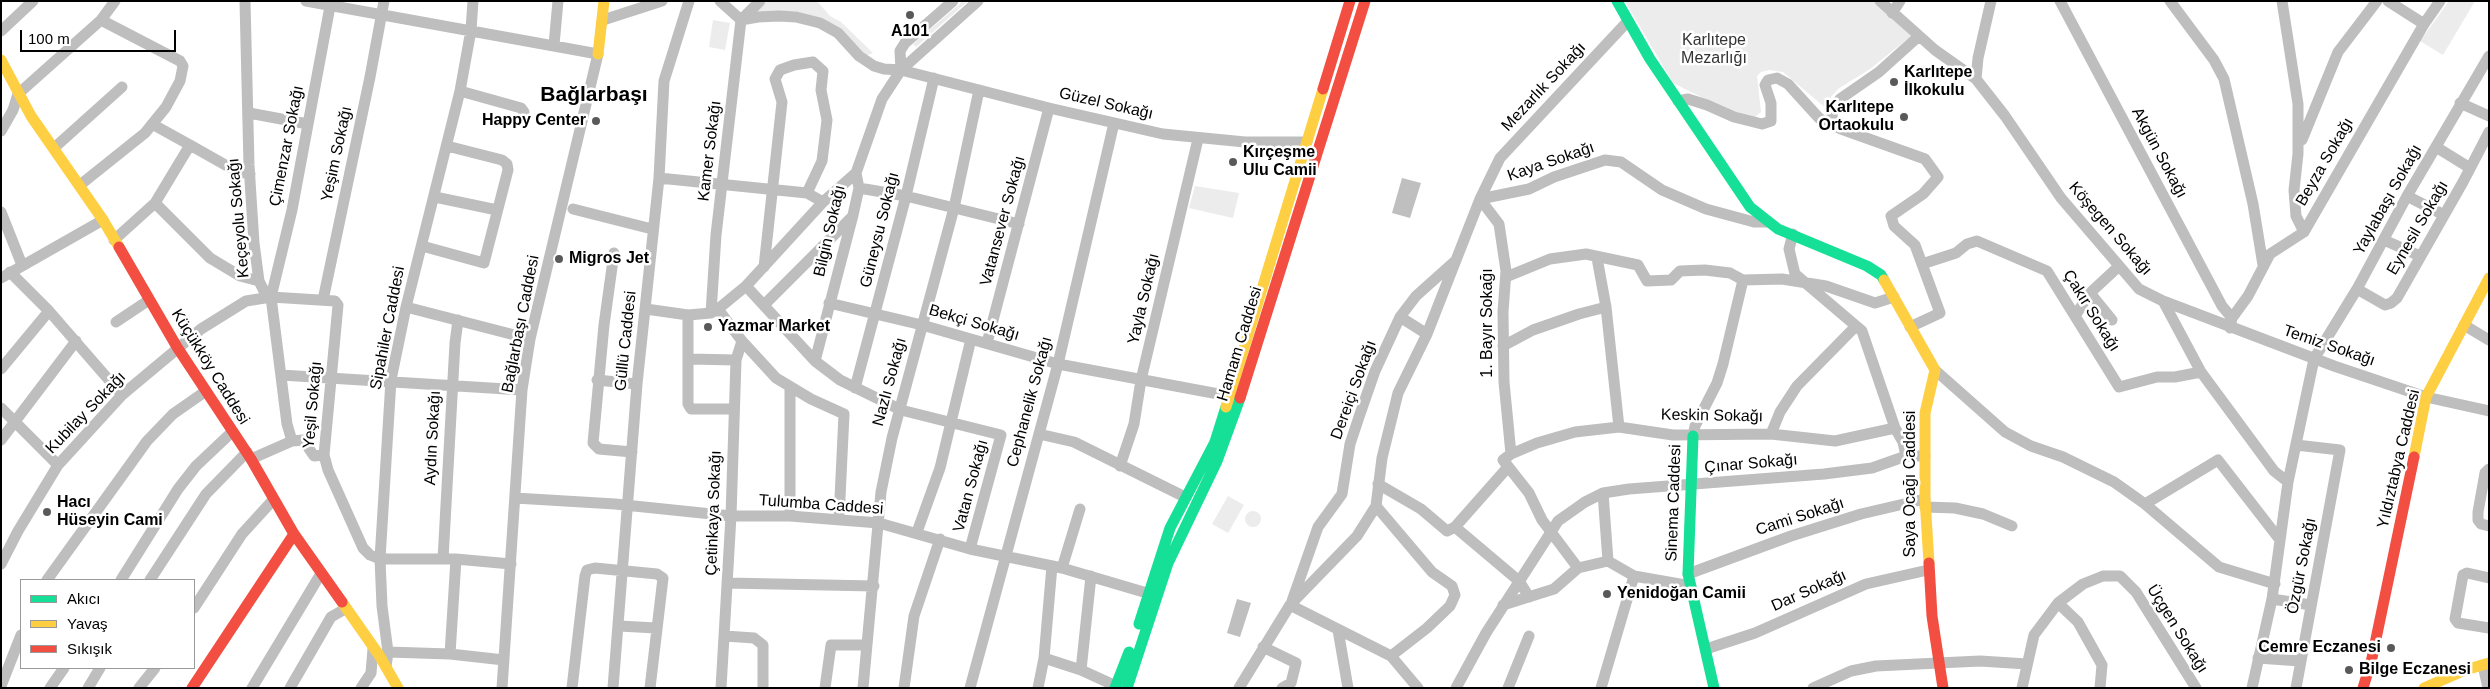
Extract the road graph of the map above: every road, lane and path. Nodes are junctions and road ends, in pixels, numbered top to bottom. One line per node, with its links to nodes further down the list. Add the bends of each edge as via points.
1 (33, 1): 36 (street)
2 (115, 1): 30 (street)
3 (245, 1): 53 (street, Keçeyolu Sokağı)
4 (306, 1): 27 (street)
5 (384, 1): 29 (street, Yeşim Sokağı)
6 (473, 1): 35 (street, Sipahiler Caddesi)
7 (558, 1): 38 (street)
8 (604, 1): 31 (main road, Bağlarbaşı Caddesi)
9 (662, 1): 31 (street)
10 (689, 1): 74 (street, Güllü Caddesi, via 664,81)
11 (720, 1): 32 (street)
12 (760, 1): 32 (street)
13 (953, 1): 42 (street, via 905,43 900,51)
14 (978, 1): 42 (street, Bilgin Sokağı)
15 (1350, 1): 52 (main road, Hamam Caddesi)
16 (1365, 1): 54 (main road, Hamam Caddesi)
17 (1617, 1): 33 (main road)
18 (1880, 1): 28 (street, Köşegen Sokağı)
19 (1900, 1): 28 (street)
20 (1991, 1): 44 (street)
21 (2060, 1): 138 (street, Akgün Sokağı)
22 (2170, 1): 107 (street, via 2214,60 2224,79 2253,204)
23 (2282, 1): 70 (street, via 2298,104)
24 (2377, 1): 70 (street, via 2338,52 2306,126)
25 (2388, 1): 34 (street)
26 (2440, 1): 34 (street, Beyza Sokağı)
27 (330, 4): 29 (street); 59 (street, Çimenzar Sokağı)
28 (1892, 13): 37 (street, Köşegen Sokağı)
29 (383, 15): 35 (street); 122 (street, Yeşim Sokağı)
30 (101, 20): 48 (street); 58 (street, via 180,61 183,66 180,81)
31 (603, 20): 39 (main road, Bağlarbaşı Caddesi)
32 (742, 20): 42 (street, Güzel Sokağı, via 779,16 820,22 838,33 859,56 874,66); 75 (street, Kamer Sokağı)
33 (1628, 21): 49 (main road); 83 (street, Mezarlık Sokağı, via 1500,158)
34 (2424, 24): 96 (street, Beyza Sokağı)
35 (471, 30): 38 (street); 47 (street, Sipahiler Caddesi)
36 (1, 31)
37 (1919, 36): 44 (street, Köşegen Sokağı); 60 (street, via 1879,72 1840,99 1834,108)
38 (554, 45): 39 (street)
39 (598, 54): 145 (street, Bağlarbaşı Caddesi)
40 (2489, 56): 50 (street, Yaylabaşı Sokağı)
41 (1, 60): 48 (main road, Küçükköy Caddesi)
42 (901, 70): 43 (street, Güzel Sokağı); 72 (street, Bilgin Sokağı, via 876,112)
43 (934, 78): 46 (street, Güzel Sokağı); 80 (street, Güneysu Sokağı)
44 (1976, 79): 109 (street, Köşegen Sokağı, via 2061,198)
45 (122, 86): 69 (street)
46 (979, 90): 51 (street, Güzel Sokağı); 86 (street, Nazlı Sokağı)
47 (460, 91): 56 (street, via 521,108 524,112); 67 (street, Sipahiler Caddesi)
48 (18, 94): 61 (street); 69 (main road, Küçükköy Caddesi)
49 (1678, 101): 60 (street, via 1688,99 1762,124 1771,121 1772,112 1765,85 1768,80 1777,78 1788,84 1826,124); 93 (main road, via 1750,206)
50 (2460, 104): 55 (street); 68 (street, Yaylabaşı Sokağı)
51 (1049, 108): 57 (street, Güzel Sokağı); 94 (street, Vatansever Sokağı)
52 (1317, 110): 54 (main road); 64 (main road, Hamam Caddesi)
53 (249, 113): 59 (street); 73 (street, Keçeyolu Sokağı)
54 (1330, 113): 65 (main road, Hamam Caddesi)
55 (2489, 116)
56 (522, 122)
57 (1114, 123): 63 (street, Güzel Sokağı); 156 (street, Cephanelik Sokağı)
58 (152, 124): 66 (street); 76 (street, via 124,151)
59 (308, 124): 119 (street, Çimenzar Sokağı)
60 (1834, 126): 105 (street, via 1925,159 1938,177 1923,194 1891,216 1894,226 1915,245)
61 (1, 131)
62 (2489, 132): 71 (street, Eynesil Sokağı)
63 (1198, 139): 64 (street, Güzel Sokağı); 164 (street, Yayla Sokağı)
64 (1307, 142): 65 (main road); 173 (main road, Hamam Caddesi)
65 (1320, 144): 173 (main road, Hamam Caddesi)
66 (190, 145): 73 (street, via 236,171); 85 (street)
67 (447, 146): 82 (street, Sipahiler Caddesi); 88 (street, via 507,164)
68 (2436, 147): 71 (street); 81 (street, Yaylabaşı Sokağı)
69 (54, 148): 76 (main road, Küçükköy Caddesi)
70 (2298, 154): 96 (street, via 2294,190 2296,216)
71 (2470, 168): 91 (street, Eynesil Sokağı)
72 (856, 173): 77 (street, Bilgin Sokağı); 84 (street)
73 (250, 174): 114 (street, Keçeyolu Sokağı)
74 (659, 178): 75 (street); 95 (street, Güllü Caddesi)
75 (722, 184): 78 (street); 130 (street, Kamer Sokağı)
76 (80, 185): 92 (main road, Küçükköy Caddesi)
77 (859, 188): 80 (street); 90 (street, Bilgin Sokağı)
78 (774, 189): 79 (street); 79 (street, via 782,102 775,79 780,70 794,64 814,62 822,71 821,90 827,120 822,161); 108 (street)
79 (807, 193): 84 (street)
80 (906, 196): 86 (street); 131 (street, Güneysu Sokağı)
81 (2407, 196): 91 (street); 99 (street, Yaylabaşı Sokağı)
82 (435, 197): 88 (street); 100 (street, Sipahiler Caddesi)
83 (1480, 200): 93 (street, Kaya Sokağı, via 1529,189 1605,160 1621,162 1662,190 1706,209 1754,222); 104 (street, Mezarlık Sokağı); 111 (street, 1. Bayır Sokağı, via 1499,224)
84 (824, 202): 108 (street)
85 (155, 203): 98 (street); 114 (street, via 210,258 240,276)
86 (954, 208): 94 (street); 139 (street, Nazlı Sokağı)
87 (573, 209): 95 (street)
88 (497, 210): 100 (street, via 484,263)
89 (1, 212): 106 (street)
90 (853, 215): 124 (street, Bilgin Sokağı); 125 (street)
91 (2444, 215): 102 (street, Eynesil Sokağı)
92 (102, 220): 98 (main road, Küçükköy Caddesi); 106 (street)
93 (1768, 222): 97 (main road)
94 (1019, 224): 149 (street, Vatansever Sokağı)
95 (652, 229): 128 (street, Güllü Caddesi)
96 (2304, 232): 107 (street, Beyza Sokağı, via 2270,254)
97 (1793, 234): 115 (street, via 1789,249 1792,266); 120 (main road, via 1867,266 1881,275)
98 (114, 240): 121 (main road, Küçükköy Caddesi)
99 (2384, 240): 102 (street); 117 (street, Yaylabaşı Sokağı)
100 (422, 246): 126 (street, Sipahiler Caddesi)
101 (614, 253): 163 (street)
102 (2420, 256): 117 (street, Eynesil Sokağı, via 2392,303 2378,303)
103 (1597, 258): 111 (street, via 1586,254 1567,255); 113 (street, via 1638,265 1647,281 1670,280 1680,271 1705,270 1730,273); 127 (street)
104 (1456, 259): 134 (street, Dereiçi Sokağı, via 1416,296); 143 (street, Mezarlık Sokağı)
105 (1922, 264): 133 (street, Çakır Sokağı, via 1956,253 1966,244 1977,241 1986,244 2047,271); 142 (street, via 1940,313)
106 (22, 265): 110 (street)
107 (2263, 265): 138 (street, Beyza Sokağı)
108 (764, 267): 116 (street)
109 (2118, 267): 118 (street); 123 (street, Köşegen Sokağı, via 2139,289)
110 (6, 275): 129 (street)
111 (1506, 277): 150 (street, 1. Bayır Sokağı)
112 (2489, 278): 140 (main road, Yıldıztabya Caddesi)
113 (1743, 280): 115 (street, via 1782,279); 185 (street, via 1717,383 1694,426)
114 (259, 281): 119 (street, Keçeyolu Sokağı)
115 (1804, 283): 120 (street, via 1826,286 1875,303); 141 (street)
116 (746, 286): 125 (street, Vatan Sokağı); 130 (street)
117 (2357, 289): 153 (street, Yaylabaşı Sokağı)
118 (2090, 293): 133 (street); 136 (street)
119 (271, 297): 122 (street); 151 (street, Kubilay Sokağı, via 246,301); 160 (street, Keçeyolu Sokağı)
120 (1894, 297): 142 (main road)
121 (149, 300): 137 (street); 151 (main road, Küçükköy Caddesi)
122 (323, 300): 161 (street, Yeşil Sokağı, via 335,301 338,305)
123 (2162, 301): 138 (street, Temiz Sokağı); 159 (street)
124 (829, 303): 131 (street, Bekçi Sokağı); 155 (street, Bilgin Sokağı)
125 (764, 305): 155 (street, Vatan Sokağı)
126 (406, 307): 135 (street); 162 (street, Sipahiler Caddesi)
127 (1606, 307): 150 (street, via 1533,330); 180 (street)
128 (646, 309): 132 (street); 165 (street, Güllü Caddesi)
129 (49, 311): 147 (street); 157 (street)
130 (715, 311): 132 (street); 148 (street)
131 (875, 314): 139 (street, Bekçi Sokağı); 168 (street, Güneysu Sokağı)
132 (688, 315): 152 (street)
133 (2074, 316): 159 (street, Çakır Sokağı, via 2119,387)
134 (1400, 317): 143 (street); 250 (street, Dereiçi Sokağı, via 1375,371 1350,444 1342,494 1318,527)
135 (458, 320): 145 (street); 166 (street, Aydın Sokağı)
136 (2112, 320)
137 (116, 322)
138 (2231, 323): 153 (street, Temiz Sokağı)
139 (922, 325): 144 (street, Bekçi Sokağı); 176 (street, Nazlı Sokağı)
140 (2464, 325): 146 (street); 172 (main road, Yıldıztabya Caddesi)
141 (1856, 326): 181 (street, via 1866,336); 184 (street, via 1797,386 1780,412)
142 (1910, 327): 158 (main road)
143 (1427, 334): 199 (street, Mezarlık Sokağı, via 1398,393)
144 (972, 338): 149 (street, Bekçi Sokağı); 179 (street)
145 (530, 339): 169 (street, Bağlarbaşı Caddesi)
146 (2489, 340)
147 (76, 341): 171 (street); 178 (street)
148 (742, 341): 154 (street, Çetinkaya Sokağı); 167 (street, via 776,378)
149 (987, 343): 156 (street, Bekçi Sokağı)
150 (1503, 346): 194 (street, 1. Bayır Sokağı)
151 (177, 347): 170 (main road, Küçükköy Caddesi); 171 (street, Kubilay Sokağı)
152 (690, 359): 154 (street); 175 (street, via 688,404 691,409)
153 (2314, 359): 172 (street, Temiz Sokağı); 188 (street, Yaylabaşı Sokağı)
154 (736, 360): 175 (street, Çetinkaya Sokağı)
155 (815, 361): 168 (street, Vatan Sokağı)
156 (1058, 364): 164 (street, Bekçi Sokağı); 183 (street, Cephanelik Sokağı)
157 (1, 369)
158 (1935, 370): 193 (main road, Saya Ocağı Caddesi, via 1924,413); 206 (street, via 2005,432 2087,468)
159 (2201, 372): 198 (street, via 2274,471)
160 (281, 374): 161 (street); 187 (street, Keçeyolu Sokağı)
161 (331, 378): 162 (street); 190 (street, Yeşil Sokağı)
162 (391, 380): 166 (street); 224 (street, Sipahiler Caddesi)
163 (598, 380): 165 (street); 189 (street, via 592,443 599,449)
164 (1141, 380): 173 (street, Bekçi Sokağı); 196 (street, Yayla Sokağı, via 1134,424)
165 (637, 384): 189 (street, Güllü Caddesi)
166 (452, 386): 169 (street); 225 (street, Aydın Sokağı)
167 (790, 387): 211 (street); 212 (street, via 844,414)
168 (855, 388): 176 (street, Vatan Sokağı)
169 (522, 390): 203 (street, Bağlarbaşı Caddesi)
170 (206, 391): 182 (main road, Küçükköy Caddesi); 238 (street, via 174,414 147,441)
171 (122, 395): 195 (street, Kubilay Sokağı)
172 (2426, 397): 177 (street, Temiz Sokağı); 271 (main road, Yıldıztabya Caddesi)
173 (1234, 398): 202 (main road, Hamam Caddesi); 246 (main road, Hamam Caddesi, via 1217,461)
174 (1, 408): 178 (street)
175 (733, 409): 210 (street, Çetinkaya Sokağı)
176 (901, 410): 179 (street, Vatan Sokağı); 213 (street, Nazlı Sokağı, via 881,492)
177 (2489, 411)
178 (14, 421): 186 (street); 195 (street)
179 (952, 423): 217 (street); 222 (street, Vatan Sokağı, via 1001,435)
180 (1619, 427): 185 (street, Keskin Sokağı); 194 (street, Keskin Sokağı, via 1575,432 1537,443)
181 (1895, 428): 184 (street, Keskin Sokağı, via 1835,441); 192 (street, via 1904,442)
182 (232, 432): 191 (main road, Küçükköy Caddesi); 239 (street, via 196,466 178,489)
183 (1039, 434): 196 (street, via 1074,442); 223 (street, Cephanelik Sokağı)
184 (1771, 434): 185 (street, Keskin Sokağı)
185 (1693, 436): 200 (main road, Sinema Caddesi)
186 (1, 440)
187 (292, 441): 190 (street, via 302,440 314,456); 191 (street)
188 (2296, 445): 198 (street, Yaylabaşı Sokağı); 252 (street, Özgür Sokağı, via 2340,450)
189 (632, 452): 207 (street, Güllü Caddesi)
190 (324, 455): 224 (street, Yeşil Sokağı, via 363,548)
191 (249, 456): 204 (main road, Küçükköy Caddesi); 240 (street, via 206,494)
192 (1906, 456): 193 (street, Çınar Sokağı); 200 (street, Çınar Sokağı, via 1872,468)
193 (1925, 456): 205 (main road, Saya Ocağı Caddesi)
194 (1508, 460): 216 (street); 218 (street)
195 (58, 465): 228 (street, Kubilay Sokağı)
196 (1120, 466): 202 (street)
197 (2489, 469): 215 (street, via 2485,473 2478,520)
198 (2288, 482): 221 (street, Yaylabaşı Sokağı)
199 (1378, 484): 208 (street, Mezarlık Sokağı); 216 (street, via 1421,509 1447,531)
200 (1692, 485): 201 (street, Çınar Sokağı); 241 (main road, Sinema Caddesi)
201 (1603, 493): 218 (street, Çınar Sokağı, via 1558,521); 227 (street)
202 (1185, 497): 246 (main road, Hamam Caddesi, via 1167,537)
203 (515, 498): 207 (street, Tulumba Caddesi); 229 (street, Bağlarbaşı Caddesi)
204 (273, 500): 219 (main road, Küçükköy Caddesi); 253 (street, via 242,534)
205 (1925, 503): 214 (street, Cami Sokağı, via 1974,512); 233 (main road, Saya Ocağı Caddesi); 241 (street, Cami Sokağı, via 1861,514 1791,536)
206 (2145, 504): 221 (street, via 2218,460); 244 (street, via 2219,567)
207 (628, 505): 210 (street, Tulumba Caddesi); 232 (street, Güllü Caddesi)
208 (1376, 506): 250 (street, via 1357,536); 268 (street, via 1432,572 1452,586 1455,595 1450,606 1427,628)
209 (1080, 509): 230 (street)
210 (731, 516): 211 (street, Tulumba Caddesi); 243 (street, Çetinkaya Sokağı)
211 (790, 516): 212 (street, Tulumba Caddesi)
212 (839, 519): 213 (street, Tulumba Caddesi)
213 (879, 523): 217 (street, Tulumba Caddesi); 245 (street, Nazlı Sokağı)
214 (2012, 526)
215 (2489, 526)
216 (1455, 527): 242 (street)
217 (917, 532): 220 (street, Tulumba Caddesi)
218 (1550, 532): 231 (street); 242 (street)
219 (294, 534): 234 (main road, Küçükköy Caddesi); 290 (main road)
220 (940, 539): 222 (street, Tulumba Caddesi); 302 (street, via 914,616)
221 (2280, 540): 244 (street, Yaylabaşı Sokağı)
222 (970, 549): 223 (street, Tulumba Caddesi)
223 (1007, 556): 230 (street, Tulumba Caddesi); 303 (street, Cephanelik Sokağı)
224 (380, 558): 225 (street); 266 (street, Sipahiler Caddesi)
225 (443, 559): 226 (street)
226 (456, 559): 229 (street); 267 (street)
227 (1608, 561): 231 (street); 236 (street)
228 (1, 564)
229 (511, 564): 272 (street, Bağlarbaşı Caddesi)
230 (1057, 567): 235 (street, Tulumba Caddesi); 269 (street)
231 (1578, 568): 247 (street, via 1554,589)
232 (623, 570): 255 (street, Güllü Caddesi); 256 (street, via 658,574 663,578); 295 (street, via 587,570)
233 (1928, 570): 265 (street, Dar Sokağı, via 1866,584 1755,633); 273 (main road, Saya Ocağı Caddesi)
234 (320, 575): 254 (main road, Küçükköy Caddesi); 291 (street)
235 (1091, 576): 246 (street, Tulumba Caddesi); 281 (street)
236 (1634, 576): 241 (street); 310 (street)
237 (2489, 578): 257 (street, via 2463,575 2456,618 2458,623)
238 (48, 579)
239 (122, 579)
240 (151, 579)
241 (1690, 580): 265 (main road, Sinema Caddesi)
242 (1519, 581): 247 (street); 251 (street)
243 (727, 583): 245 (street); 259 (street, Çetinkaya Sokağı)
244 (2275, 584): 248 (street, Yaylabaşı Sokağı)
245 (874, 586): 262 (street, Nazlı Sokağı)
246 (1152, 594): 288 (main road, Hamam Caddesi)
247 (1529, 598): 251 (street)
248 (2272, 599): 252 (street); 270 (street, Yaylabaşı Sokağı)
249 (2058, 603): 275 (street, Üçgen Sokağı, via 2034,635); 315 (street, via 2078,622 2102,665); 316 (street, Üçgen Sokağı, via 2083,584 2103,576 2120,576 2136,592)
250 (1290, 604): 258 (street); 263 (street)
251 (1503, 605): 308 (street)
252 (2311, 605): 274 (street, Özgür Sokağı)
253 (195, 606)
254 (345, 609): 264 (main road, Küçükköy Caddesi); 292 (street, via 332,617)
255 (619, 626): 256 (street); 296 (street, Güllü Caddesi)
256 (656, 628): 297 (street)
257 (2489, 628)
258 (1338, 630): 268 (street); 306 (street)
259 (725, 636): 298 (street, Çetinkaya Sokağı); 299 (street, via 754,638 763,645)
260 (1529, 636): 309 (street)
261 (20, 638): 285 (street)
262 (866, 645): 300 (street, via 831,645); 301 (street, Nazlı Sokağı)
263 (1263, 647): 286 (street, via 1296,663); 305 (street)
264 (373, 649): 277 (main road, Küçükköy Caddesi); 282 (street)
265 (1706, 649): 311 (main road, Sinema Caddesi)
266 (388, 652): 267 (street); 277 (street, Sipahiler Caddesi)
267 (450, 654): 272 (street)
268 (1391, 656): 307 (street)
269 (1044, 658): 281 (street); 304 (street)
270 (2258, 658): 274 (street); 317 (street, Yaylabaşı Sokağı)
271 (2372, 658): 319 (main road, Yıldıztabya Caddesi); 320 (main road, Yıldıztabya Caddesi)
272 (504, 660): 294 (street, Bağlarbaşı Caddesi)
273 (1939, 661): 275 (street); 312 (street, via 1876,666 1851,672); 313 (main road, Saya Ocağı Caddesi)
274 (2300, 661): 318 (street, Özgür Sokağı)
275 (2027, 664): 314 (street, Üçgen Sokağı)
276 (2486, 664): 321 (main road); 322 (street)
277 (386, 667): 283 (main road, Küçükköy Caddesi)
278 (63, 669): 289 (street)
279 (99, 669): 287 (street)
280 (155, 669): 284 (street)
281 (1082, 670): 288 (street)
282 (368, 678): 283 (street, via 382,675); 293 (street)
283 (395, 683)
284 (147, 685)
285 (1, 686)
286 (1288, 686)
287 (90, 687)
288 (1119, 687)
289 (50, 688)
290 (192, 688)
291 (252, 688)
292 (290, 688)
293 (361, 688)
294 (502, 688)
295 (572, 688)
296 (613, 688)
297 (650, 688)
298 (721, 688)
299 (763, 688)
300 (825, 688)
301 (862, 688)
302 (904, 688)
303 (970, 688)
304 (1038, 688)
305 (1239, 688)
306 (1348, 688)
307 (1418, 688)
308 (1456, 688)
309 (1508, 688)
310 (1601, 688)
311 (1714, 688)
312 (1813, 688)
313 (1943, 688)
314 (2022, 688)
315 (2100, 688)
316 (2196, 688)
317 (2252, 688)
318 (2296, 688)
319 (2363, 688)
320 (2371, 688)
321 (2424, 688)
322 (2488, 688)

